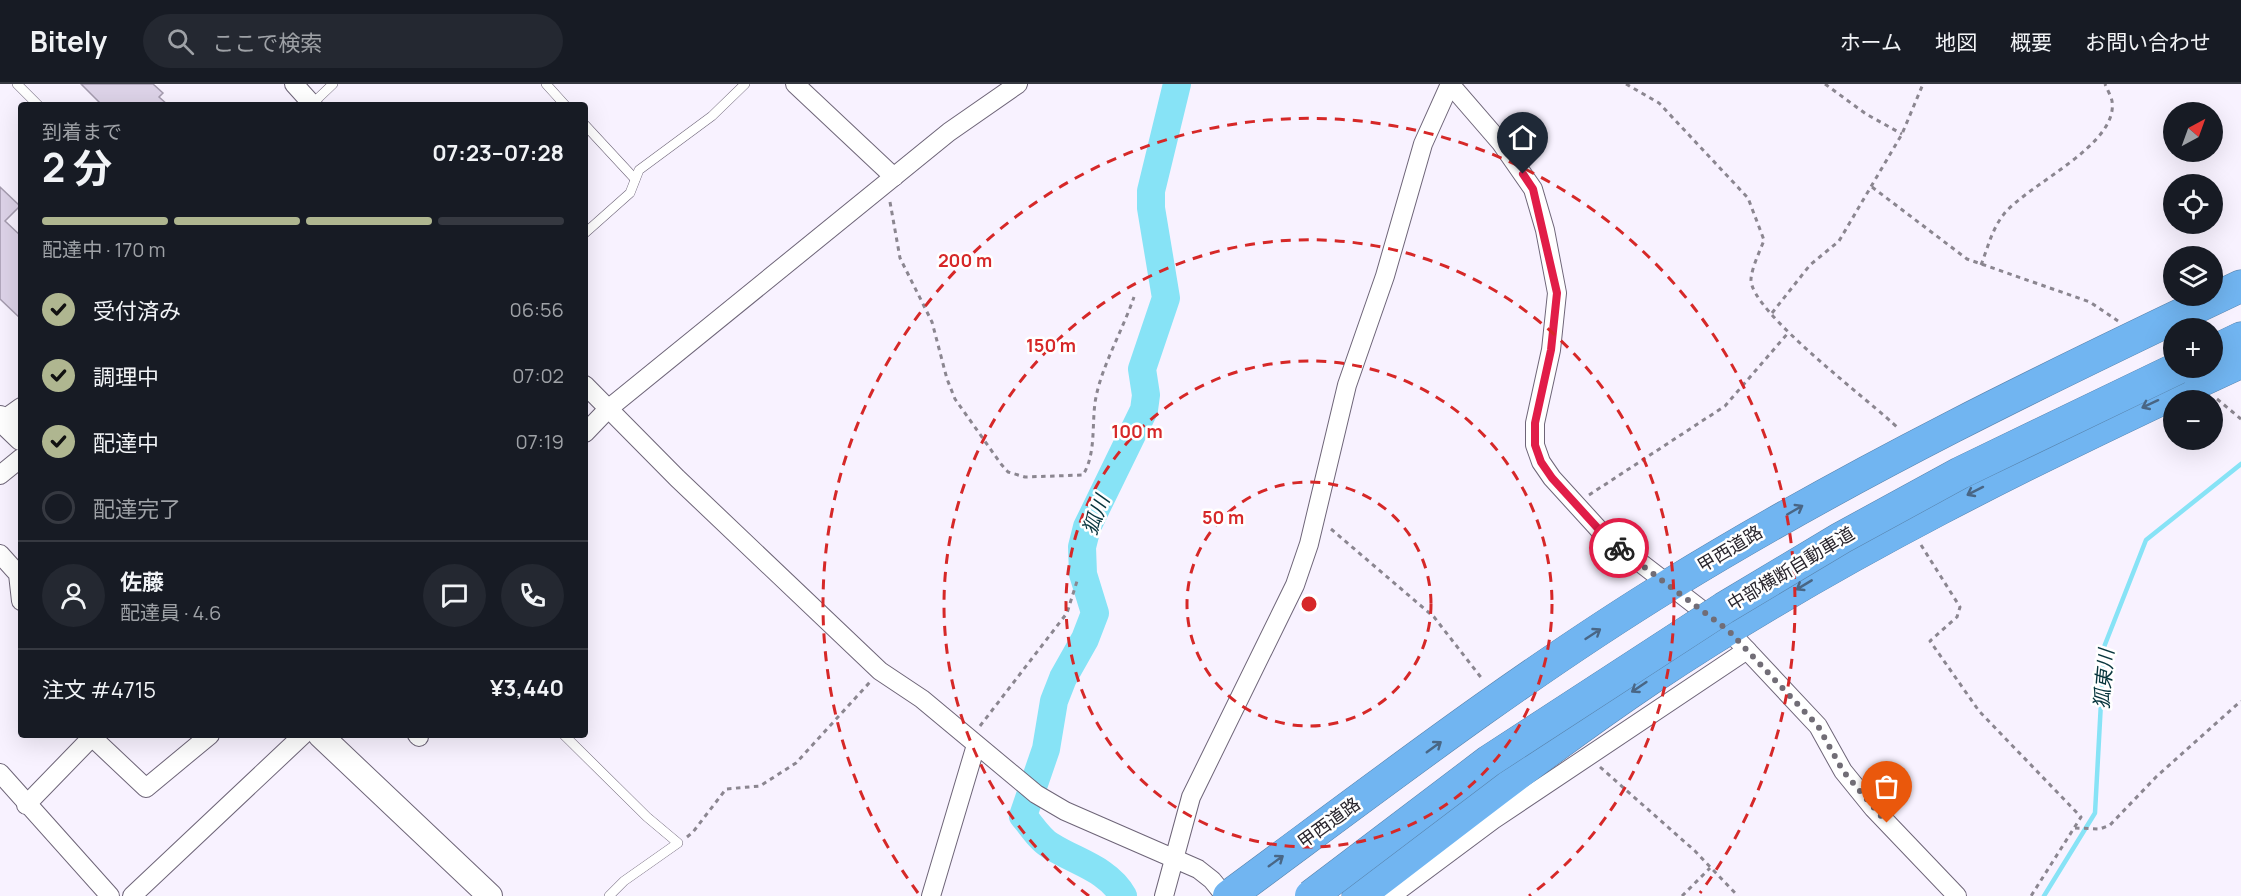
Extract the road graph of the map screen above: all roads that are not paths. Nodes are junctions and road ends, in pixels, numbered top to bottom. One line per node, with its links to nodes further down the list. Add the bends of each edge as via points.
1 (17, 84): 8 (lane)
2 (294, 84): 9 (street)
3 (333, 84): 10 (lane)
4 (546, 84): 11 (lane)
5 (746, 84): 13 (lane, via 712,116 639,170)
6 (795, 84): 14 (street)
7 (1018, 84): 14 (street, via 949,132)
8 (35, 102)
9 (311, 102)
10 (315, 102)
11 (562, 102)
12 (588, 128): 13 (lane)
13 (635, 178): 15 (lane, via 630,193)
14 (891, 180): 22 (street)
15 (588, 230)
16 (2241, 286): 30 (highway, 甲西道路, one-way to 16, via 1911,446)
17 (2241, 338): 18 (highway)
18 (2223, 346)
19 (2241, 362): 31 (highway, one-way to 31, via 2063,445 1910,525)
20 (2163, 375): 49 (highway, 中部横断自動車道, bridge, via 1960,473 1724,608 1489,761)
21 (588, 388): 22 (street)
22 (608, 409): 24 (street); 38 (street, via 880,671 922,699)
23 (8, 415): 25 (street)
24 (588, 430)
25 (18, 433)
26 (18, 460): 27 (street)
27 (0, 475)
28 (0, 555): 29 (street)
29 (18, 574)
30 (1670, 585): 31 (street); 41 (street, via 1603,534 1541,462 1535,445 1535,423 1551,350 1557,293 1533,189 1501,143 1450,84 1423,144 1385,276 1347,385 1295,585 1191,797); 48 (highway, 甲西道路, one-way to 30, via 1497,701)
31 (1738, 640): 50 (highway, one-way to 50, via 1653,678 1572,733); 51 (street, via 1588,755 1492,820); 52 (street, via 1818,726 1843,771 1873,808)
32 (91, 738): 40 (street)
33 (93, 738): 34 (street, via 146,788)
34 (206, 738)
35 (300, 738): 43 (street)
36 (323, 738): 44 (street)
37 (567, 738): 45 (lane, via 678,843)
38 (973, 742): 41 (street, via 1036,794 1065,811); 46 (street)
39 (0, 773): 40 (street)
40 (26, 805): 42 (street)
41 (1173, 857): 47 (street); 48 (street, via 1198,869)
42 (110, 896)
43 (132, 896)
44 (490, 896)
45 (609, 896)
46 (931, 896)
47 (1164, 896)
48 (1227, 896)
49 (1311, 896)
50 (1358, 896)
51 (1391, 896)
52 (1957, 896)

